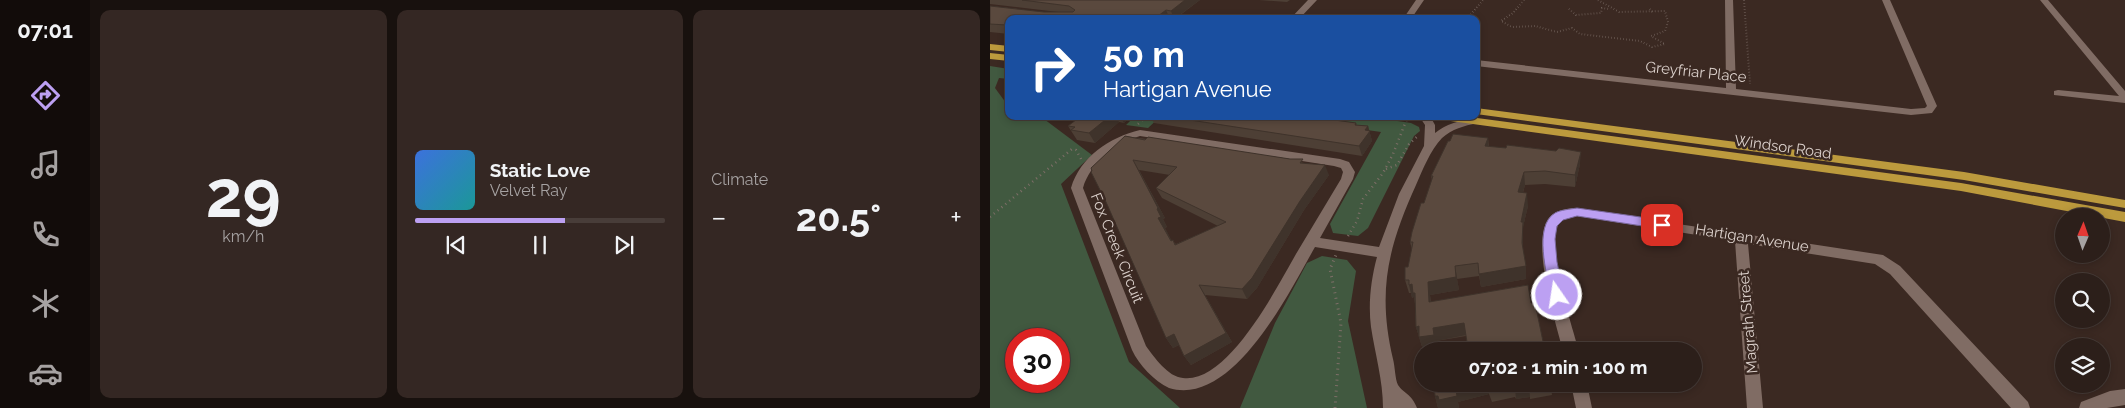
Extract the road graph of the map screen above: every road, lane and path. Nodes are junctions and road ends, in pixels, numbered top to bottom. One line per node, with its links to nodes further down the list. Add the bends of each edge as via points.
1 (1313, 0): 14 (street)
2 (1420, 0): 15 (street)
3 (1483, 0): 16 (path)
4 (1524, 0): 12 (path, via 1513,13 1502,19 1504,24 1557,32 1572,28 1585,36 1662,46 1665,44 1662,41 1651,36 1665,31 1668,22 1665,10)
5 (1598, 0): 10 (path)
6 (1729, 0): 22 (street)
7 (1744, 0): 23 (path)
8 (1886, 0): 22 (street, Greyfriar Place, via 1932,106 1928,111 1911,112)
9 (2044, 0): 25 (street)
10 (1610, 8): 11 (path, via 1602,8 1601,13 1592,15 1576,15); 12 (path, via 1624,13)
11 (1569, 9)
12 (1650, 9): 13 (path)
13 (1653, 13)
14 (1298, 15)
15 (1410, 15)
16 (1470, 15)
17 (990, 47): 18 (main road)
18 (1005, 49)
19 (990, 56): 20 (main road)
20 (1005, 58)
21 (1480, 63): 22 (street, Greyfriar Place)
22 (1731, 90)
23 (1751, 91)
24 (2058, 94): 25 (street)
25 (2125, 98)
26 (1480, 117): 35 (main road, Windsor Road, via 1954,175)
27 (1480, 117): 37 (main road, Windsor Road, via 1939,184)
28 (1407, 120): 34 (path)
29 (1427, 120): 32 (street, via 1430,125)
30 (1467, 120): 32 (street, via 1446,130)
31 (1414, 139): 34 (path, via 1398,166)
32 (1429, 145): 42 (street, via 1399,209)
33 (1072, 149): 36 (path)
34 (1386, 168): 39 (path, via 1368,191)
35 (2125, 204)
36 (990, 217)
37 (2125, 217)
38 (1741, 237): 43 (street, Hartigan Avenue, via 1577,212 1559,216 1551,225 1549,249); 51 (street, Magrath Street); 52 (street, Hartigan Avenue, via 1885,262)
39 (1346, 240)
40 (1311, 241): 40 (street, Fox Creek Circuit, via 1259,331 1235,359 1201,384 1177,384 1140,350 1077,183 1082,173 1113,143 1140,133 1340,163 1347,168 1348,175); 42 (street)
41 (1338, 253): 47 (path, via 1330,268 1342,323)
42 (1383, 253): 44 (street, via 1377,314)
43 (1569, 342)
44 (1392, 390): 48 (street); 49 (street)
45 (1581, 392): 50 (street)
46 (2117, 398): 53 (street)
47 (1335, 408)
48 (1391, 408)
49 (1409, 408)
50 (1584, 408)
51 (1755, 408)
52 (2022, 408)
53 (2087, 408)

